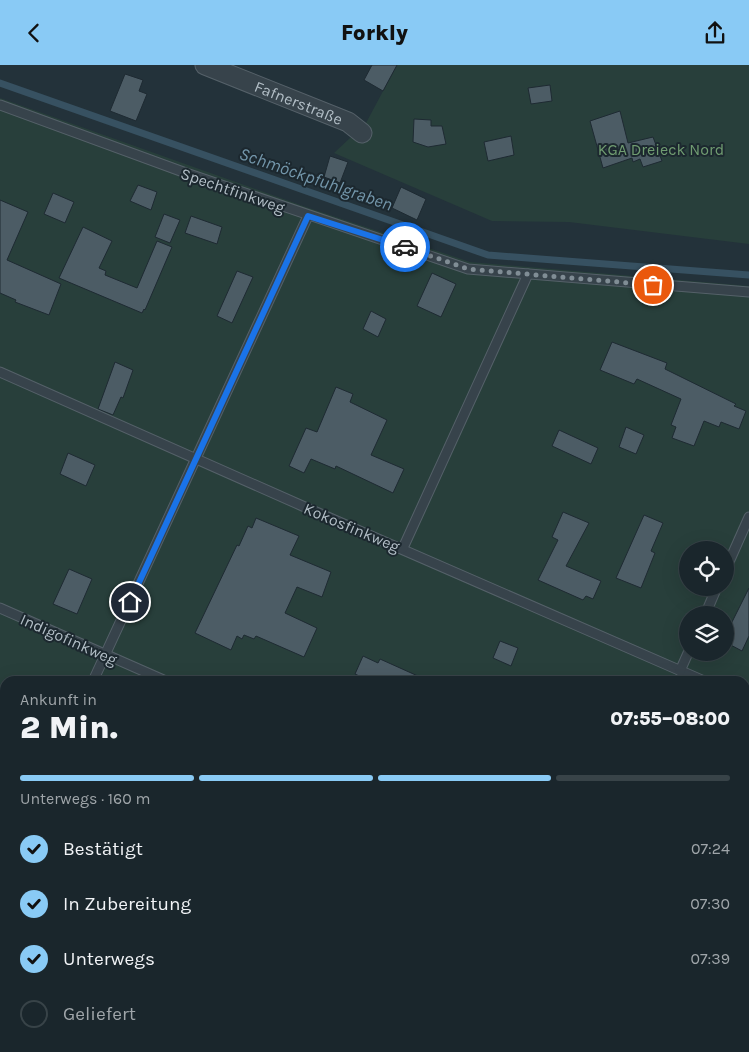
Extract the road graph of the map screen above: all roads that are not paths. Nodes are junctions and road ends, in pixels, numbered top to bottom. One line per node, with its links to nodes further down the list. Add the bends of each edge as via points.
1 (205, 65): 3 (street, Fafnerstraße, via 348,122)
2 (0, 105): 4 (lane, Spechtfinkweg)
3 (362, 133)
4 (308, 216): 5 (lane, Spechtfinkweg, via 468,269); 8 (lane)
5 (528, 274): 6 (lane, Spechtfinkweg); 10 (lane)
6 (749, 292)
7 (0, 372): 8 (lane, Kokosfinkweg)
8 (197, 461): 10 (lane, Kokosfinkweg); 13 (lane)
9 (749, 517): 11 (lane)
10 (403, 548): 15 (lane, Kokosfinkweg)
11 (734, 551)
12 (0, 608): 13 (lane, Indigofinkweg)
13 (104, 655): 16 (lane); 17 (lane, Indigofinkweg)
14 (684, 661): 15 (lane)
15 (680, 671): 18 (lane, Kokosfinkweg)
16 (95, 676)
17 (154, 676)
18 (692, 676)

